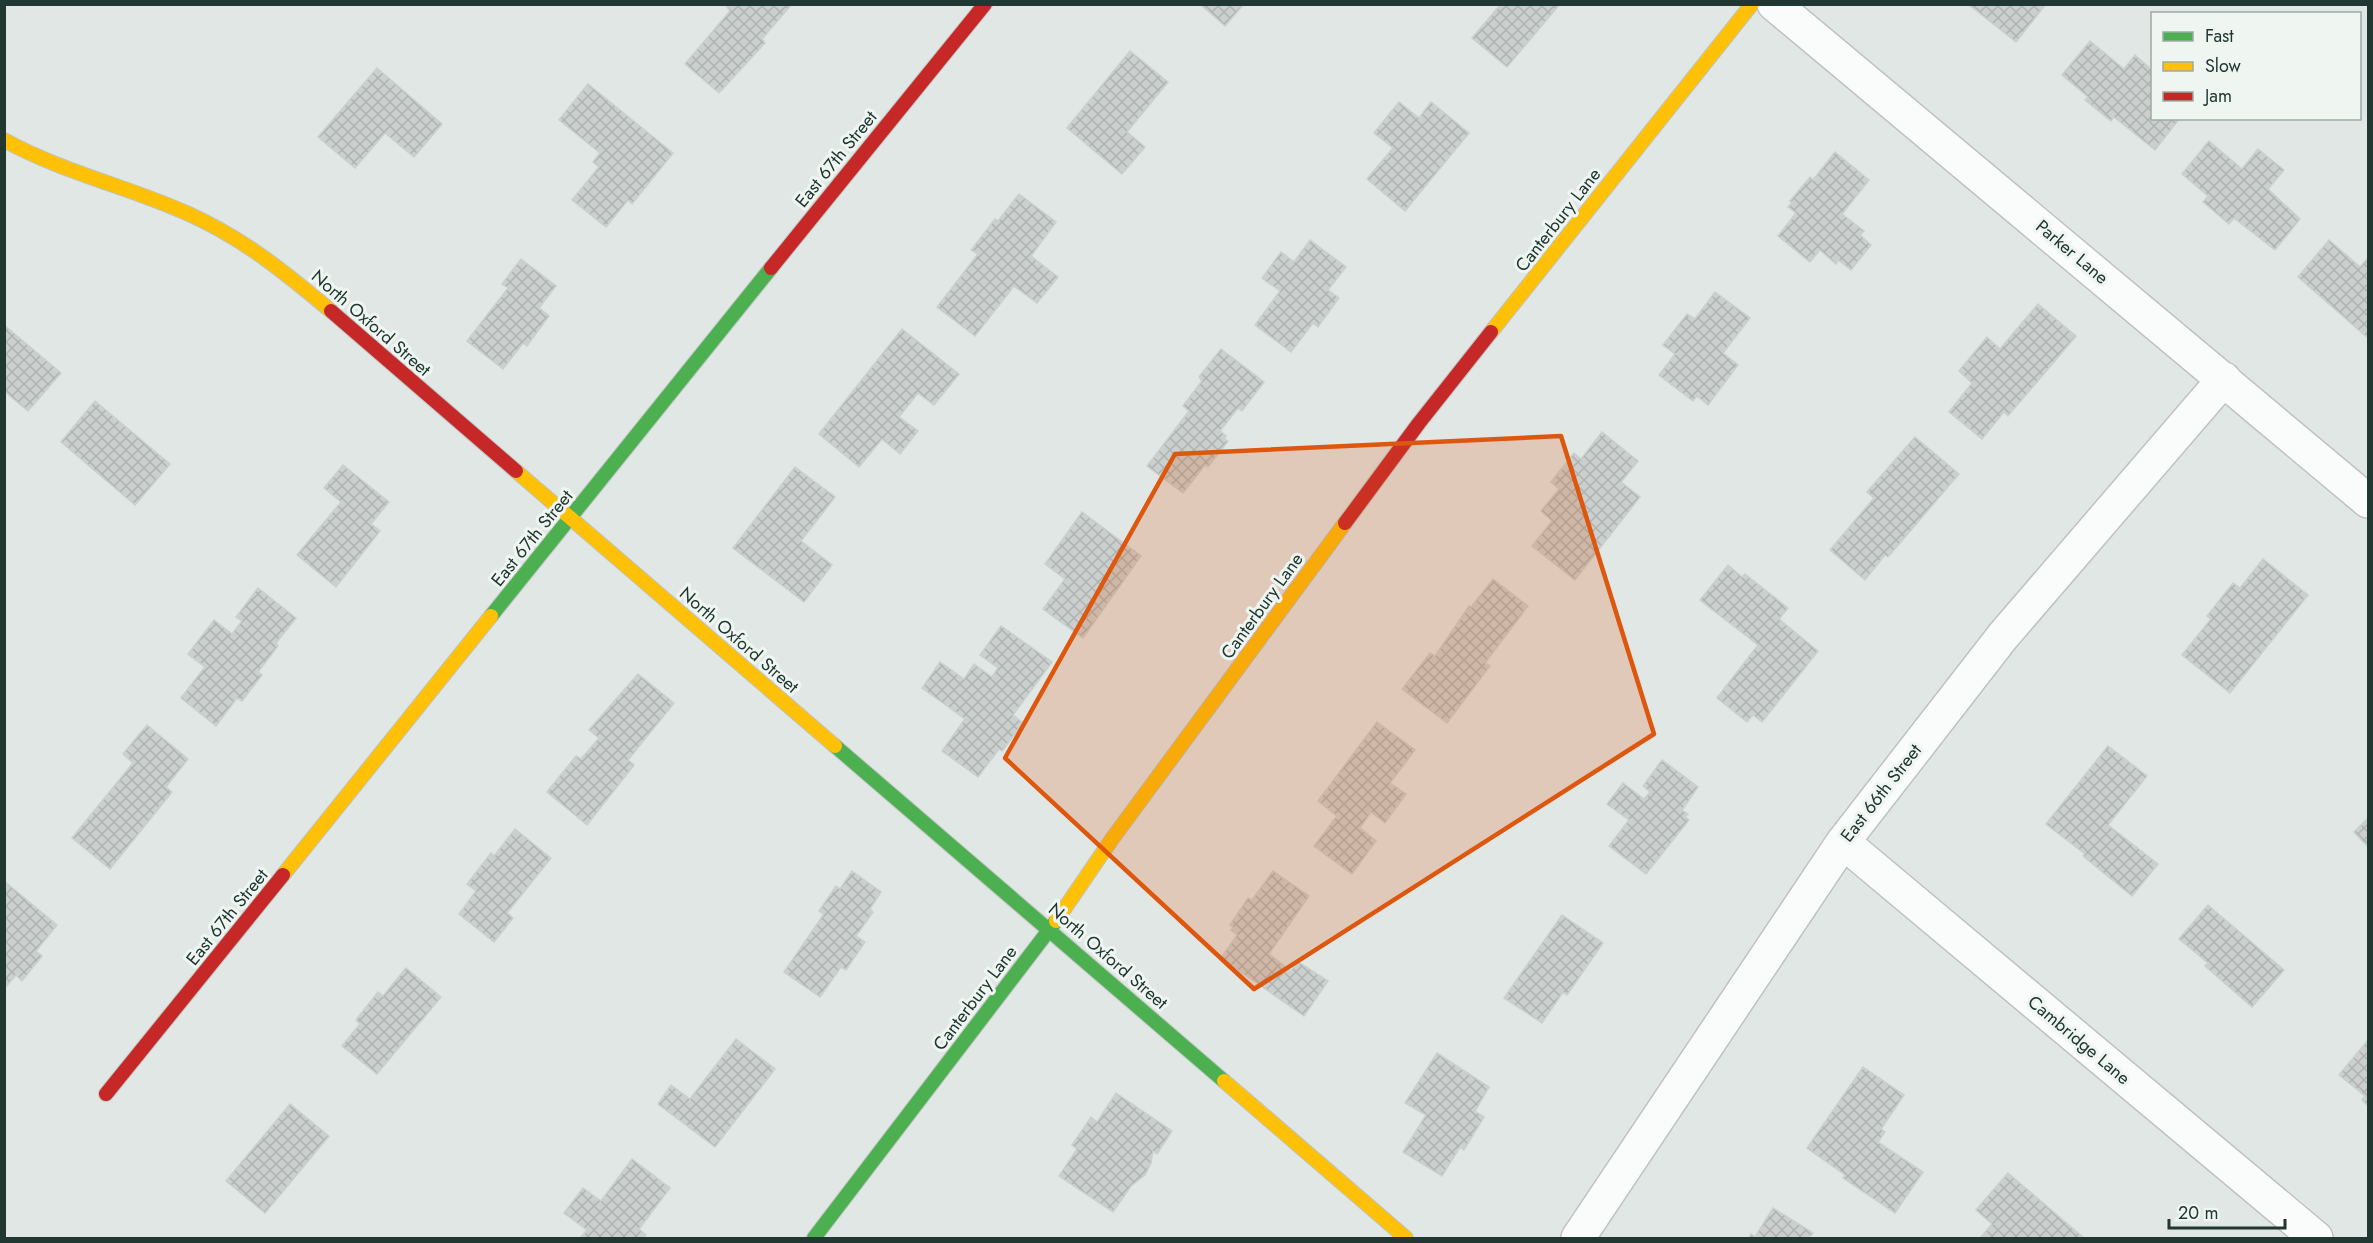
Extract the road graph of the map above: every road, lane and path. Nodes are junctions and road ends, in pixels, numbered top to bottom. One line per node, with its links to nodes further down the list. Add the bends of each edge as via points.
1 (985, 4): 7 (street, East 67th Street, via 697,357)
2 (1752, 4): 9 (street, Canterbury Lane, via 1419,423)
3 (1774, 4): 5 (street, Parker Lane)
4 (4, 140): 7 (street, North Oxford Street, via 70,172 193,216 256,251)
5 (2224, 379): 6 (street, Parker Lane); 8 (street, East 66th Street, via 2003,636)
6 (2368, 501)
7 (571, 519): 9 (street, North Oxford Street); 10 (street, East 67th Street)
8 (1843, 842): 13 (street, East 66th Street); 14 (street, Cambridge Lane)
9 (1050, 930): 11 (street, Canterbury Lane); 12 (street, North Oxford Street)
10 (106, 1094)
11 (814, 1239)
12 (1406, 1239)
13 (1578, 1239)
14 (2316, 1239)

